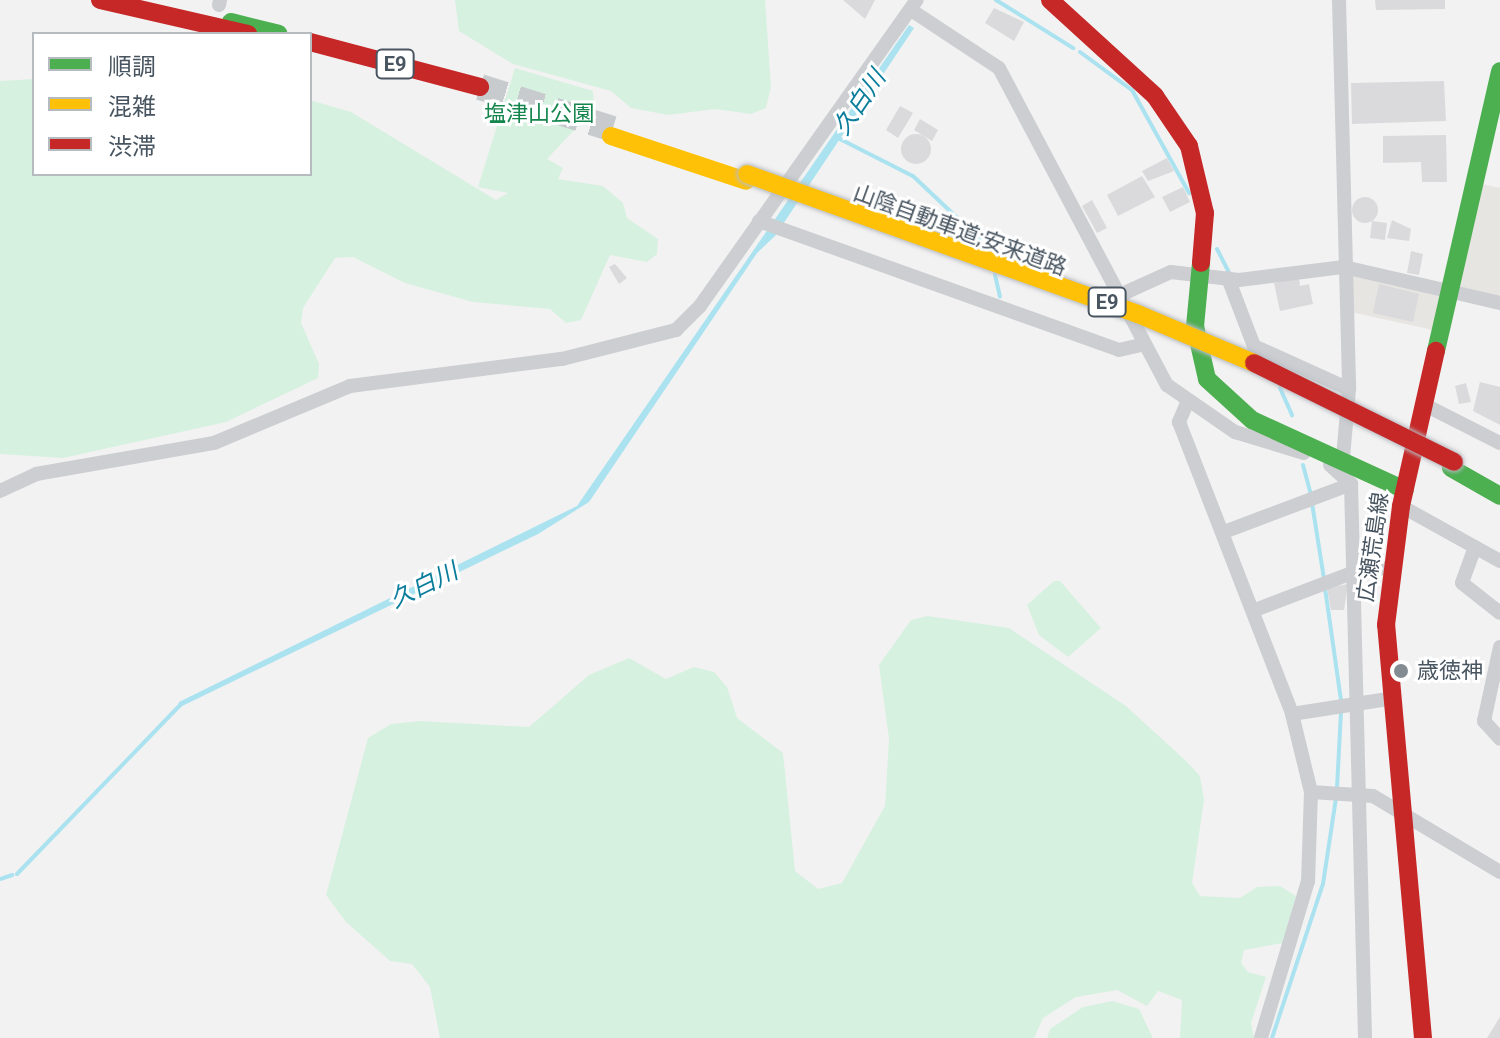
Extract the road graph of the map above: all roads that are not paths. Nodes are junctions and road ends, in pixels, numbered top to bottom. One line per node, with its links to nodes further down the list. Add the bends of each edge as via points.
1 (100, 0): 6 (main road)
2 (142, 0): 7 (main road)
3 (1050, 0): 14 (main road, via 1133,73 1184,137 1204,205)
4 (1339, 0): 13 (street)
5 (914, 5): 12 (street); 17 (street, via 999,68)
6 (239, 32)
7 (271, 32)
8 (312, 43): 9 (main road, E9, via 479,91)
9 (312, 50)
10 (1500, 71): 16 (main road, 広瀬荒島線)
11 (612, 132): 25 (main road, 山陰自動車道;安来道路 / E9, bridge, via 1166,325 1331,398)
12 (759, 221): 19 (street, via 1119,350); 28 (street, via 700,306 661,337 562,359 350,386 214,443 36,474)
13 (1344, 267): 15 (street); 16 (street); 20 (street)
14 (1200, 273): 15 (street); 17 (street, via 1171,272); 24 (main road, via 1196,349 1214,388 1252,420)
15 (1228, 278): 20 (street, via 1264,350)
16 (1451, 292): 18 (street); 22 (main road, 広瀬荒島線)
17 (1120, 295): 19 (street)
18 (1500, 303)
19 (1144, 344): 21 (street, via 1167,385)
20 (1349, 389): 24 (street)
21 (1187, 403): 26 (street, via 1235,432 1339,470); 31 (street, via 1179,422)
22 (1425, 405): 23 (street); 30 (main road, 広瀬荒島線)
23 (1500, 443)
24 (1343, 458): 30 (main road)
25 (1453, 465): 27 (main road, 山陰自動車道;安来道路 / E9); 29 (main road, 山陰自動車道;安来道路 / E9)
26 (1351, 484): 31 (street); 35 (street)
27 (1500, 489)
28 (0, 491)
29 (1500, 496)
30 (1403, 498): 32 (street); 34 (main road, 広瀬荒島線)
31 (1224, 532): 36 (street)
32 (1475, 547): 33 (street); 37 (street, via 1462,583)
33 (1500, 561)
34 (1392, 568): 35 (street); 39 (main road, 広瀬荒島線)
35 (1352, 574): 36 (street); 40 (street)
36 (1255, 610): 41 (street)
37 (1500, 613)
38 (1500, 647): 42 (street, via 1484,721)
39 (1388, 699): 40 (street); 45 (main road, 広瀬荒島線)
40 (1356, 703): 41 (street); 44 (street)
41 (1292, 714): 43 (street)
42 (1500, 739)
43 (1311, 792): 44 (street); 47 (street, via 1308,881)
44 (1359, 792): 45 (street); 48 (street)
45 (1399, 809): 46 (street); 49 (main road, 広瀬荒島線)
46 (1500, 872)
47 (1261, 1038)
48 (1365, 1038)
49 (1423, 1038)

